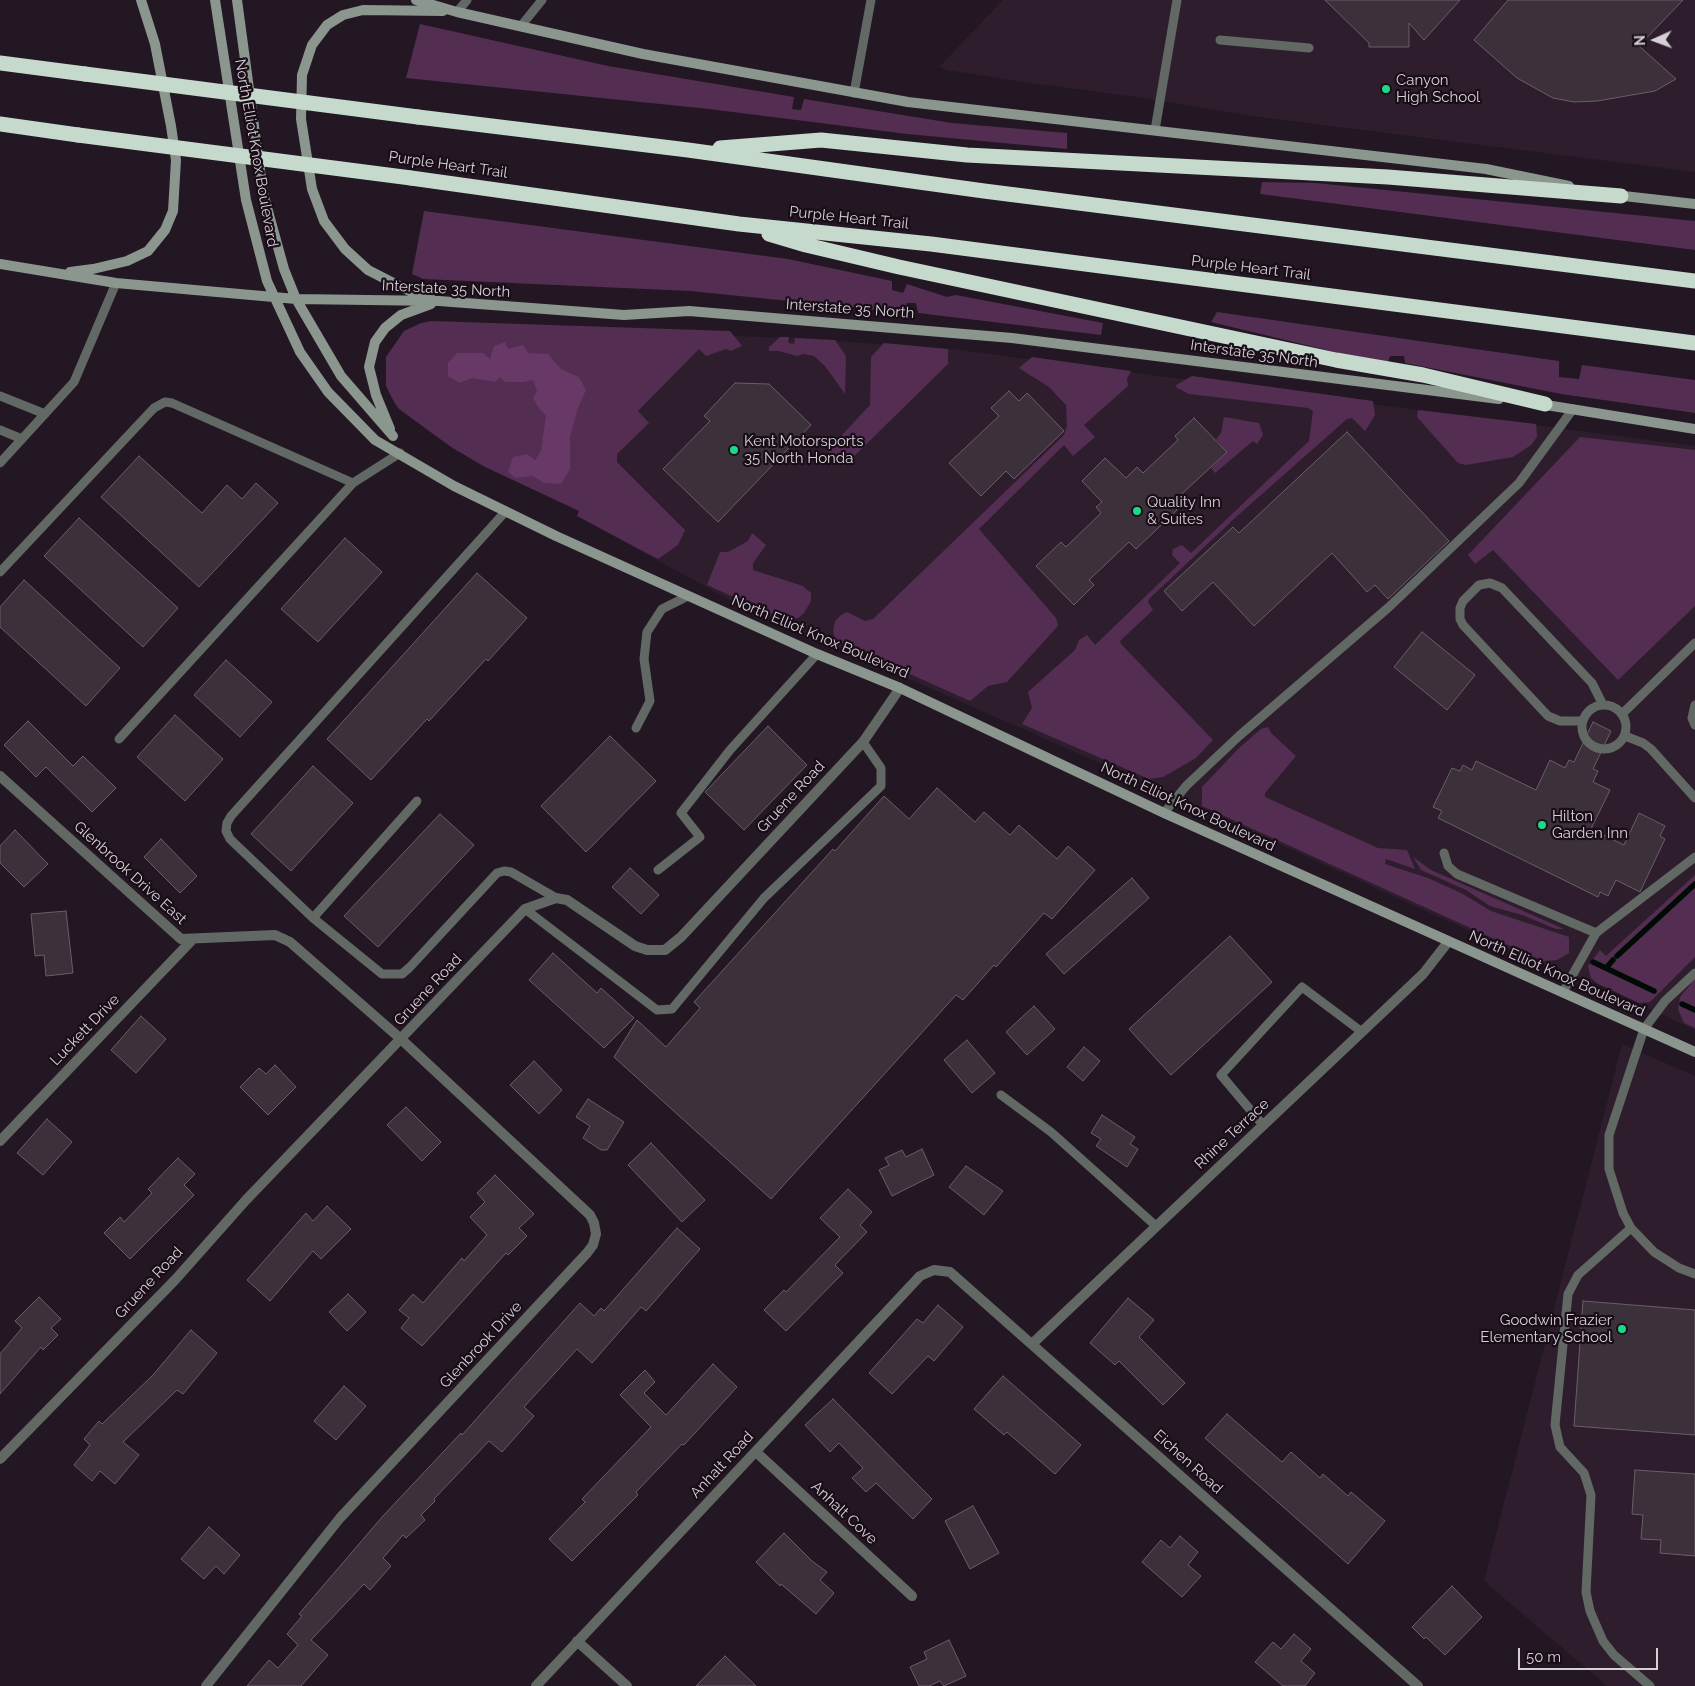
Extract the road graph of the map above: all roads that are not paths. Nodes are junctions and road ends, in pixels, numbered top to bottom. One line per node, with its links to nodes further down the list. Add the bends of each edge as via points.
1 (141, 0): 22 (main road, via 172,126 176,160 174,211 165,230 148,251 127,261)
2 (215, 0): 25 (main road, North Elliot Knox Boulevard, via 246,200)
3 (237, 0): 26 (main road, North Elliot Knox Boulevard, via 263,193 281,260)
4 (416, 0): 9 (main road)
5 (467, 0): 9 (lane)
6 (542, 0): 10 (lane)
7 (871, 0): 14 (lane)
8 (1176, 0): 16 (lane)
9 (457, 12): 10 (main road); 27 (main road, via 363,10 343,15 327,25 312,45 302,75 301,119 312,189 324,221 345,249 368,270)
10 (521, 26): 14 (main road, via 643,54)
11 (1220, 40): 12 (lane)
12 (1309, 48)
13 (0, 63): 17 (highway, bridge)
14 (854, 93): 16 (main road)
15 (0, 124): 20 (highway, Purple Heart Trail, bridge)
16 (1155, 130): 18 (main road, via 1486,169)
17 (688, 150): 18 (highway, via 821,140 985,156 1388,177); 23 (highway)
18 (1621, 196): 19 (main road)
19 (1695, 204)
20 (739, 224): 28 (highway, Purple Heart Trail, via 931,244); 30 (highway, via 806,246 899,267 1336,360 1423,375)
21 (0, 264): 22 (main road, Interstate 35 North)
22 (54, 274): 24 (main road, Interstate 35 North)
23 (1695, 281)
24 (116, 283): 25 (main road, Interstate 35 North); 32 (lane, via 74,382)
25 (273, 297): 26 (main road, Interstate 35 North); 37 (main road, North Elliot Knox Boulevard, via 300,352 328,392 375,440)
26 (296, 299): 27 (main road, Interstate 35 North); 35 (main road, North Elliot Knox Boulevard, via 341,376)
27 (439, 301): 30 (main road, Interstate 35 North, via 624,315 689,311 1003,337); 35 (main road, via 401,315 385,328 375,342 369,367)
28 (1695, 343)
29 (1, 399): 32 (lane)
30 (1545, 404): 31 (main road, Interstate 35 North)
31 (1574, 409): 33 (main road, Interstate 35 North); 58 (lane, via 1519,483 1389,607 1239,736 1186,786)
32 (45, 414): 36 (lane)
33 (1695, 429)
34 (0, 430): 36 (lane)
35 (392, 436): 37 (main road)
36 (22, 439): 38 (lane)
37 (400, 453): 39 (lane); 40 (main road, North Elliot Knox Boulevard)
38 (0, 463)
39 (354, 483): 41 (lane, via 165,402 154,408); 53 (lane)
40 (505, 512): 42 (main road, North Elliot Knox Boulevard); 64 (lane, via 227,823 230,839)
41 (0, 572)
42 (688, 596): 44 (main road, North Elliot Knox Boulevard); 51 (lane, via 662,609 648,632 644,659 650,701)
43 (1695, 643): 48 (lane)
44 (818, 654): 45 (main road, North Elliot Knox Boulevard); 61 (lane, via 730,750 681,813 700,837)
45 (900, 688): 54 (street, Gruene Road); 58 (main road, North Elliot Knox Boulevard)
46 (1603, 705): 48 (lane); 49 (lane, via 1590,709); 49 (lane, via 1592,683 1502,588 1490,583 1479,585 1460,608 1463,625 1548,716 1560,722)
47 (1695, 705): 50 (lane, via 1692,718)
48 (1622, 714): 52 (lane)
49 (1581, 721): 52 (lane, via 1585,740 1603,749 1616,747)
50 (1695, 725)
51 (636, 728)
52 (1625, 736): 56 (lane, via 1651,749)
53 (119, 739)
54 (863, 742): 62 (street, Gruene Road, via 681,937 665,950 635,946 567,900); 63 (lane, via 881,768 881,786 764,898 672,1009 657,1010)
55 (0, 776): 66 (street, Glenbrook Drive East, via 181,939)
56 (1695, 798)
57 (417, 801): 64 (lane)
58 (1164, 813): 67 (main road, North Elliot Knox Boulevard)
59 (1444, 854): 65 (lane, via 1448,866 1457,874)
60 (1695, 857): 65 (lane)
61 (658, 870)
62 (556, 898): 63 (street, Gruene Road); 64 (lane, via 512,872 497,873 410,967 393,976 382,974)
63 (525, 909): 72 (street, Gruene Road)
64 (313, 918)
65 (1596, 933): 69 (lane)
66 (193, 939): 72 (street, Glenbrook Drive East, via 282,937 311,958); 76 (street, Luckett Drive)
67 (1448, 942): 69 (main road, North Elliot Knox Boulevard); 71 (street, Rhine Terrace, via 1423,974)
68 (1695, 973): 70 (lane, via 1665,1001)
69 (1563, 992): 70 (main road, North Elliot Knox Boulevard)
70 (1644, 1029): 73 (main road, North Elliot Knox Boulevard); 78 (lane, via 1609,1135 1609,1170)
71 (1362, 1032): 75 (street, Rhine Terrace); 75 (lane, via 1302,988 1221,1075)
72 (402, 1040): 83 (street, Gruene Road); 86 (street, Glenbrook Drive, via 590,1215 596,1234 593,1244 340,1518)
73 (1695, 1052)
74 (1000, 1094): 77 (lane, via 1051,1132)
75 (1263, 1126): 77 (street, Rhine Terrace)
76 (0, 1141)
77 (1156, 1226): 81 (street, Rhine Terrace)
78 (1631, 1228): 80 (lane, via 1654,1252); 90 (lane, via 1578,1276 1568,1294 1555,1425 1560,1447 1584,1473 1591,1495 1586,1592 1590,1611 1614,1654)
79 (934, 1270): 81 (street, Eichen Road, via 950,1272); 82 (street, Anhalt Road, via 920,1276)
80 (1695, 1274)
81 (1032, 1344): 89 (street, Eichen Road)
82 (756, 1452): 84 (street, Anhalt Cove); 85 (street, Anhalt Road)
83 (0, 1459)
84 (912, 1596)
85 (577, 1641): 87 (street, Anhalt Road); 88 (street)
86 (206, 1686)
87 (536, 1686)
88 (627, 1686)
89 (1418, 1686)
90 (1650, 1686)

